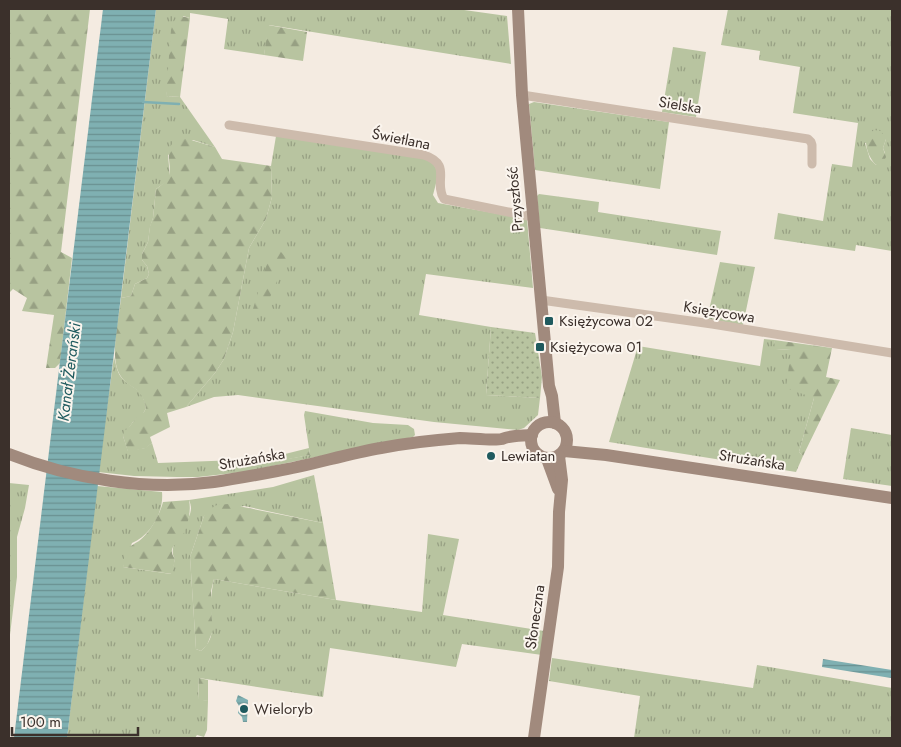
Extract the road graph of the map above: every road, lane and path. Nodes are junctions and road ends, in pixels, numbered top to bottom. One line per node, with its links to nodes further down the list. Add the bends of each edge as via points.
1 (518, 9): 2 (main road, Przyszłość)
2 (522, 95): 4 (street, Sielska, via 808,139 812,145); 5 (main road, Przyszłość)
3 (229, 124): 5 (street, Świetlana, via 424,155 435,160 441,168 441,195 447,201)
4 (812, 164)
5 (533, 217): 6 (main road, Przyszłość)
6 (541, 300): 7 (street, Księżycowa); 8 (main road, Przyszłość)
7 (892, 353)
8 (549, 423): 9 (main road, via 564,429); 10 (main road, via 539,425)
9 (567, 439): 12 (main road); 13 (main road, Strużańska)
10 (531, 440): 11 (main road, Strużańska, via 509,443 502,439 462,438 423,441 213,482 142,484 69,472); 12 (main road, via 537,454)
11 (9, 454)
12 (557, 455): 13 (main road, Strużańska); 15 (main road, Słoneczna, via 562,474 558,567)
13 (606, 455): 14 (main road, Strużańska)
14 (892, 498)
15 (534, 738)

